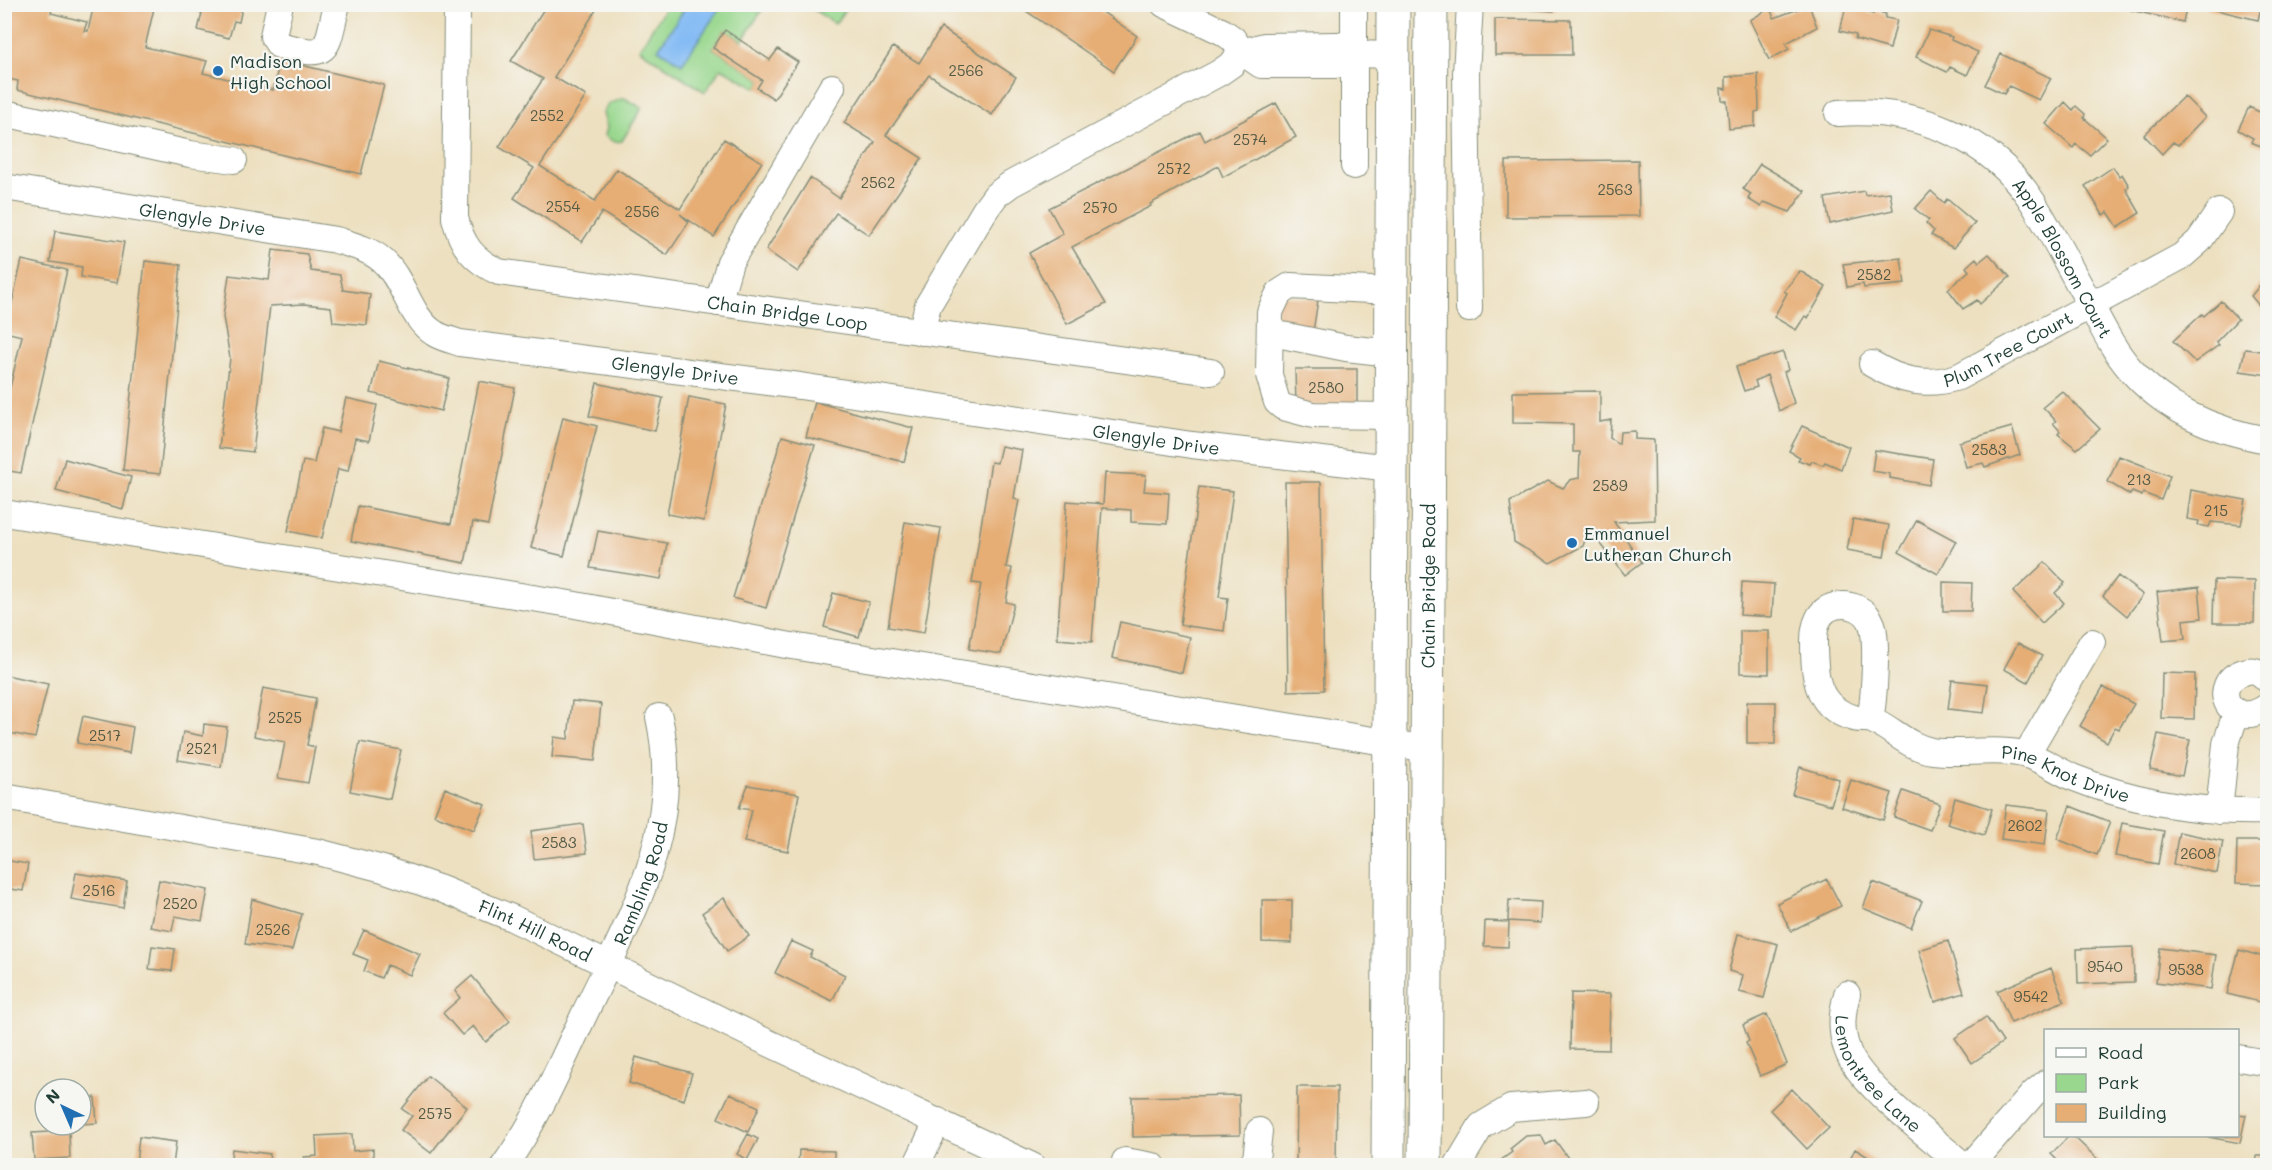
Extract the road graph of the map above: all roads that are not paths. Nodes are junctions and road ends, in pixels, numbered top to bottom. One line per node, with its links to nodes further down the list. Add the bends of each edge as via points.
1 (280, 4): 2 (street, via 273,36 279,45 313,53 323,50 328,41)
2 (337, 4)
3 (457, 4): 20 (street, Chain Bridge Loop, via 455,218 468,252 479,263 499,272)
4 (1164, 4): 9 (street, via 1223,32)
5 (1354, 4): 10 (street)
6 (1393, 4): 11 (main road, Chain Bridge Road)
7 (1431, 4): 39 (main road, Chain Bridge Road)
8 (1470, 4): 22 (street, via 1466,73)
9 (1242, 52): 10 (street, via 1261,65 1336,65); 23 (street, via 1219,73 1011,183 996,195 928,305)
10 (1354, 54): 11 (street); 16 (street)
11 (1392, 55): 19 (main road, Chain Bridge Road)
12 (832, 87): 20 (street, via 730,262)
13 (4, 112): 15 (street, via 189,154)
14 (1838, 113): 21 (street, Apple Blossom Court, via 1909,117 1940,127 1992,158 2033,202)
15 (234, 160)
16 (1354, 166)
17 (4, 186): 30 (street, Glengyle Drive, via 336,240 364,248 396,275 418,318 434,334 460,343)
18 (2219, 212): 21 (street, Plum Tree Court, via 2199,241 2182,256)
19 (1391, 291): 24 (street, via 1290,286 1279,294 1270,312); 25 (main road, Chain Bridge Road)
20 (718, 303): 23 (street, Chain Bridge Loop)
21 (2091, 306): 26 (street, Plum Tree Court, via 1946,381 1907,381); 29 (street, Apple Blossom Court, via 2114,347 2154,393 2206,425)
22 (1469, 309)
23 (921, 332): 27 (street, Chain Bridge Loop)
24 (1272, 333): 25 (street); 28 (street, via 1269,375 1277,402 1283,407 1313,415)
25 (1391, 353): 28 (main road, Chain Bridge Road)
26 (1872, 364)
27 (1211, 372)
28 (1391, 416): 30 (main road, Chain Bridge Road)
29 (2268, 440)
30 (1391, 468): 38 (main road, Chain Bridge Road)
31 (4, 513): 38 (street, via 570,604 786,645)
32 (2092, 642): 40 (street)
33 (2268, 680): 35 (street, via 2251,669 2236,674 2227,684 2224,696)
34 (2268, 706): 35 (street, via 2247,716)
35 (2236, 713): 42 (street, via 2226,744)
36 (659, 717): 44 (street, Rambling Road, via 666,760 663,823 639,902)
37 (1870, 719): 40 (street, Pine Knot Drive, via 1913,745 1932,751)
38 (1390, 744): 39 (street); 58 (main road, Chain Bridge Road)
39 (1428, 749): 59 (main road, Chain Bridge Road)
40 (2026, 754): 42 (street, Pine Knot Drive, via 2072,777 2120,794)
41 (4, 797): 44 (street, Flint Hill Road, via 318,852 383,869 512,918)
42 (2219, 811): 43 (street, Pine Knot Drive)
43 (2268, 811)
44 (608, 964): 50 (street, Flint Hill Road); 53 (street, Rambling Road, via 550,1085)
45 (1847, 994): 61 (street, Lemontree Lane, via 1843,1032 1856,1067)
46 (2239, 1058): 47 (street)
47 (2268, 1063)
48 (2044, 1085): 62 (street)
49 (1586, 1102): 60 (street, via 1511,1107 1481,1126)
50 (938, 1121): 54 (street); 55 (street, Flint Hill Road)
51 (1259, 1131): 57 (street, via 1256,1160)
52 (1125, 1161): 56 (street)
53 (504, 1166)
54 (916, 1166)
55 (1032, 1166)
56 (1153, 1166)
57 (1249, 1166)
58 (1388, 1166)
59 (1425, 1166)
60 (1456, 1166)
61 (1964, 1166)
62 (1970, 1166)

